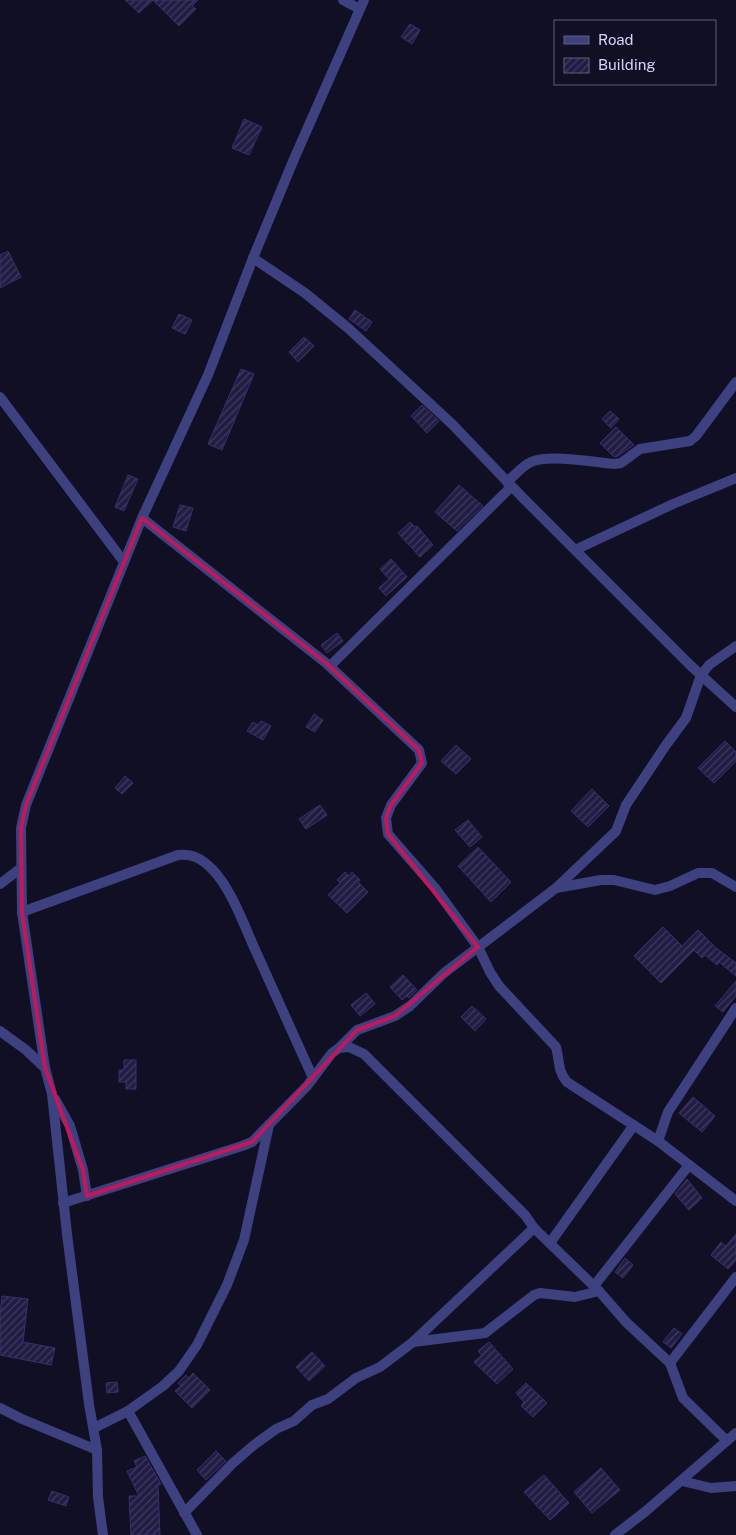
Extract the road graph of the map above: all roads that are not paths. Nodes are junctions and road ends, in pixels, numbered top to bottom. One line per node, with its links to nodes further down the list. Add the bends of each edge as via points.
1 (343, 0): 2 (street)
2 (362, 4): 3 (street)
3 (253, 258): 7 (street, via 305,293 348,328 452,424); 8 (street, via 208,375)
4 (736, 382): 7 (street, via 690,441 640,449 621,463 614,464 556,459 533,461 522,468)
5 (0, 397): 10 (street)
6 (736, 478): 9 (street)
7 (509, 484): 9 (street); 12 (street)
8 (142, 518): 10 (street); 12 (street)
9 (575, 550): 13 (street)
10 (124, 562): 15 (street, via 26,805 21,828)
11 (736, 646): 13 (street, via 709,665)
12 (330, 666): 20 (street, via 419,750 422,763 391,805 386,818 388,834 435,888)
13 (701, 675): 14 (street); 18 (street, via 686,718 626,805 616,832)
14 (736, 707)
15 (20, 868): 16 (street); 19 (street)
16 (0, 884)
17 (736, 887): 18 (street, via 712,873 698,873 655,890 614,880)
18 (556, 888): 20 (street)
19 (22, 912): 24 (street); 25 (street, via 178,855 190,854 200,859 222,881)
20 (478, 947): 23 (street, via 444,973 410,1006 395,1016 357,1030); 28 (street, via 499,986 556,1047 559,1070 567,1082)
21 (736, 1008): 29 (street, via 668,1112)
22 (0, 1031): 24 (street)
23 (339, 1048): 25 (street); 34 (street, via 349,1047 364,1054 525,1215)
24 (45, 1068): 26 (street)
25 (313, 1078): 27 (street)
26 (52, 1094): 31 (street, via 70,1126); 33 (street)
27 (270, 1124): 31 (street, via 252,1142 242,1146); 41 (street, via 244,1240 206,1328 180,1371)
28 (634, 1125): 29 (street); 35 (street)
29 (658, 1140): 30 (street)
30 (689, 1165): 32 (street); 37 (street)
31 (87, 1196): 33 (street)
32 (736, 1201)
33 (63, 1203): 42 (street)
34 (534, 1228): 35 (street); 38 (street)
35 (550, 1243): 37 (street)
36 (736, 1277): 39 (street)
37 (596, 1289): 38 (street, via 575,1297 540,1293 485,1333); 39 (street)
38 (413, 1342): 48 (street, via 380,1367 356,1378 328,1399 312,1404 294,1421 254,1445)
39 (670, 1364): 44 (street, via 683,1398)
40 (0, 1408): 45 (street)
41 (128, 1411): 42 (street); 48 (street)
42 (94, 1428): 45 (street)
43 (736, 1433): 44 (street)
44 (726, 1441): 46 (street)
45 (97, 1450): 49 (street)
46 (682, 1481): 47 (street, via 711,1488); 51 (street)
47 (736, 1486)
48 (184, 1513): 50 (street)
49 (103, 1535)
50 (197, 1535)
51 (615, 1535)

